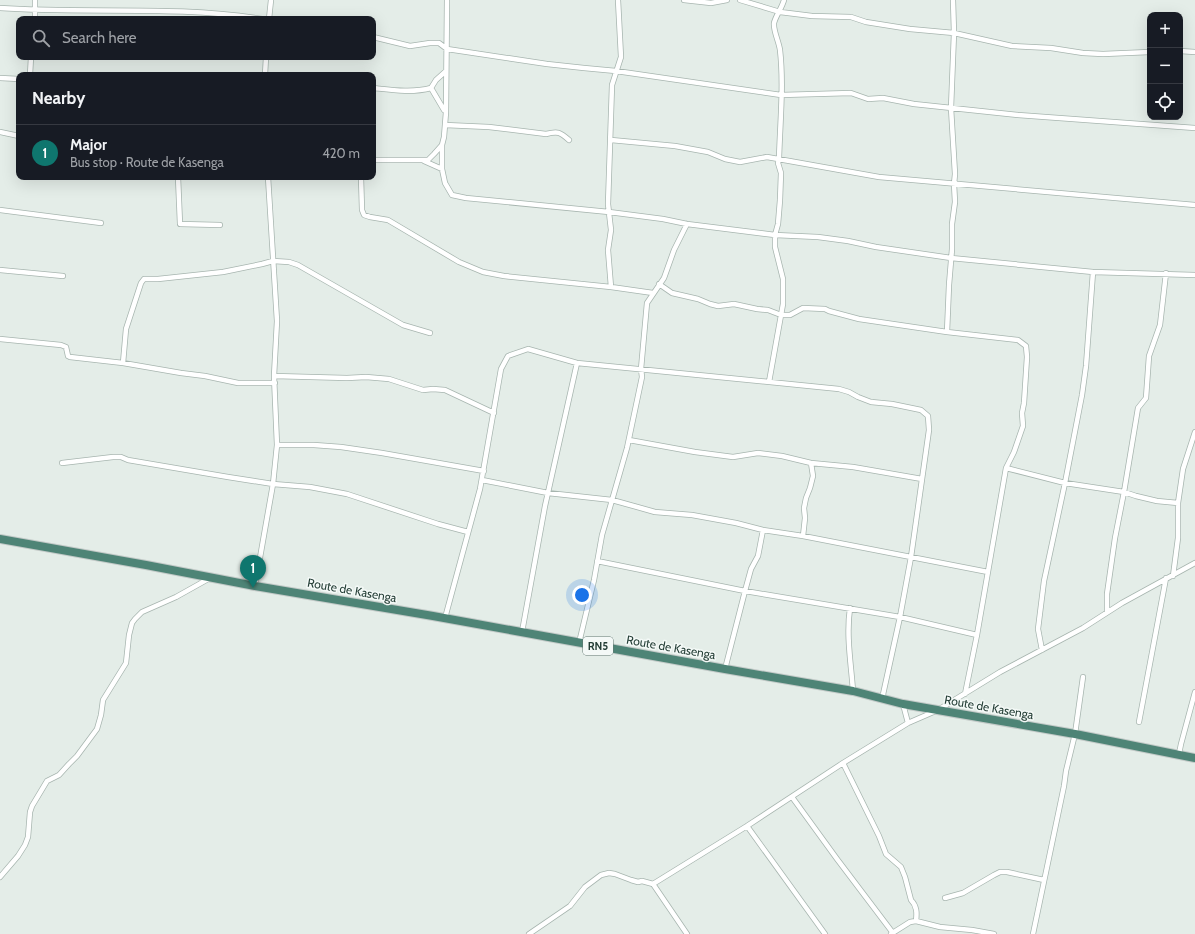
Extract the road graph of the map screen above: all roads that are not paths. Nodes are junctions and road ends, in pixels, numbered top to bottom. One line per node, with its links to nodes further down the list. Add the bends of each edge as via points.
1 (36, 0): 11 (street)
2 (271, 0): 15 (street)
3 (447, 0): 18 (street)
4 (618, 0): 25 (street, via 621,57)
5 (684, 0): 6 (street, via 711,3)
6 (727, 0)
7 (740, 0): 12 (street)
8 (784, 0): 12 (street)
9 (953, 0): 16 (street)
10 (0, 8): 11 (street)
11 (35, 10): 13 (street); 14 (street, via 118,10)
12 (780, 12): 16 (street, via 851,17 866,22); 32 (street, via 774,27 780,50)
13 (35, 16)
14 (232, 16)
15 (269, 16)
16 (954, 34): 20 (street, via 1012,46 1103,54); 33 (street)
17 (376, 38): 18 (street, via 410,46 439,43)
18 (447, 49): 24 (street); 25 (street, via 554,65)
19 (1183, 51): 21 (street)
20 (1147, 52)
21 (1195, 52)
22 (32, 60): 26 (street)
23 (266, 60): 27 (street)
24 (446, 71): 31 (street); 34 (street)
25 (616, 71): 32 (street); 40 (street, via 612,85)
26 (30, 72)
27 (265, 72)
28 (0, 78): 29 (street)
29 (16, 79)
30 (376, 88): 31 (street, via 398,91)
31 (431, 88): 34 (street)
32 (781, 95): 33 (street, via 851,94 868,99 883,98); 42 (street)
33 (951, 108): 36 (street); 49 (street)
34 (446, 112): 35 (street)
35 (445, 125): 39 (street, via 546,134 554,132 561,133); 41 (street)
36 (1195, 128)
37 (0, 132): 38 (street)
38 (16, 135)
39 (569, 140)
40 (610, 140): 42 (street, via 675,146 708,152 740,162 767,156); 52 (street)
41 (442, 145): 44 (street, via 428,160); 45 (street)
42 (779, 159): 49 (street, via 879,177); 56 (street, via 780,200)
43 (376, 160): 44 (street)
44 (422, 160): 45 (street)
45 (442, 169): 52 (street, via 445,183 452,195)
46 (178, 180): 55 (street, via 180,224)
47 (268, 180): 58 (street)
48 (361, 180): 65 (street, via 364,215 388,220 459,262 483,272 504,276)
49 (954, 184): 50 (street); 57 (street)
50 (1195, 204)
51 (0, 210): 53 (street)
52 (609, 212): 54 (street); 65 (street, via 611,230 608,250)
53 (101, 223)
54 (687, 224): 56 (street); 64 (street, via 666,274)
55 (220, 225)
56 (775, 235): 57 (street, via 818,236); 67 (street, via 784,292)
57 (952, 258): 60 (street); 68 (street)
58 (273, 260): 69 (street, via 298,265 402,325); 71 (street, via 222,272 158,280 144,279 126,329); 74 (street, via 277,321)
59 (0, 270): 63 (street)
60 (1093, 272): 61 (street); 87 (street, via 1086,366)
61 (1166, 274): 62 (street); 89 (street, via 1160,325 1149,356 1146,398 1138,408)
62 (1195, 275)
63 (63, 276)
64 (659, 284): 66 (street); 67 (street, via 672,293 710,304 734,304)
65 (611, 287): 66 (street)
66 (653, 293): 73 (street, via 646,308)
67 (781, 315): 68 (street, via 790,315 803,308 825,308 859,319); 75 (street)
68 (947, 332): 83 (street, via 1018,340 1026,346 1028,357 1023,426)
69 (430, 333)
70 (0, 339): 71 (street, via 61,344 66,347 70,357)
71 (123, 363): 76 (street, via 238,383)
72 (577, 363): 73 (street); 77 (street, via 528,349 508,356 501,369); 90 (street)
73 (641, 369): 75 (street); 79 (street, via 642,377)
74 (274, 376): 76 (street); 77 (street, via 389,379 423,390 445,390)
75 (769, 382): 85 (street, via 839,389 871,402 921,410 928,416 929,430)
76 (275, 383): 80 (street)
77 (494, 413): 84 (street)
78 (1195, 432): 92 (street, via 1182,469)
79 (629, 440): 82 (street, via 733,457 758,453); 91 (street)
80 (277, 444): 84 (street, via 314,445 382,453); 88 (street)
81 (62, 463): 88 (street, via 118,456 128,460)
82 (810, 463): 85 (street, via 853,467); 95 (street, via 813,476 804,508)
83 (1006, 468): 87 (street); 100 (street)
84 (484, 471): 86 (street)
85 (922, 479): 97 (street)
86 (482, 480): 90 (street); 94 (street)
87 (1065, 483): 89 (street); 113 (street, via 1044,581 1038,629)
88 (273, 484): 94 (street, via 310,486 347,494); 104 (street)
89 (1124, 492): 92 (street, via 1157,501); 107 (street, via 1110,570)
90 (548, 493): 91 (street); 110 (street)
91 (612, 500): 93 (street, via 656,512 699,516); 98 (street)
92 (1178, 503): 101 (street, via 1178,538)
93 (764, 530): 95 (street); 105 (street, via 758,556 751,569)
94 (468, 532): 109 (street)
95 (803, 536): 97 (street)
96 (0, 539): 102 (highway, Route de Kasenga / RN5)
97 (911, 557): 100 (street); 108 (street)
98 (597, 561): 105 (street); 112 (street)
99 (1195, 563): 101 (street)
100 (988, 572): 111 (street)
101 (1173, 576): 103 (street)
102 (211, 577): 104 (highway, Route de Kasenga / RN5); 130 (street, via 146,610 132,622 126,664 103,700 97,729 59,775 46,782 30,812 28,837 18,856)
103 (1166, 578): 107 (street); 122 (street)
104 (255, 586): 109 (highway, Route de Kasenga / RN5)
105 (745, 591): 106 (street); 114 (street)
106 (850, 608): 108 (street); 116 (street, via 848,622)
107 (1107, 612): 113 (street)
108 (900, 617): 111 (street); 119 (street)
109 (445, 618): 110 (highway, Route de Kasenga / RN5)
110 (522, 632): 112 (highway, Route de Kasenga / RN5)
111 (977, 635): 118 (street)
112 (579, 643): 114 (highway, Route de Kasenga / RN5)
113 (1042, 650): 118 (street)
114 (725, 669): 116 (highway, Route de Kasenga / RN5)
115 (1084, 677): 124 (street)
116 (853, 691): 119 (highway, Route de Kasenga / RN5)
117 (1195, 692): 125 (street)
118 (965, 694): 121 (street)
119 (882, 699): 120 (highway, Route de Kasenga / RN5)
120 (903, 704): 121 (highway, Route de Kasenga / RN5); 123 (street)
121 (938, 710): 123 (street); 124 (highway, Route de Kasenga / RN5)
122 (1139, 722)
123 (908, 724): 127 (street)
124 (1075, 734): 125 (highway, Route de Kasenga / RN5); 131 (street)
125 (1179, 754): 126 (highway, Route de Kasenga / RN5)
126 (1195, 758)
127 (843, 763): 128 (street); 134 (street, via 886,854 904,872 917,914)
128 (792, 797): 129 (street); 135 (street)
129 (747, 826): 132 (street); 138 (street)
130 (0, 877)
131 (1044, 880): 133 (street, via 1000,872 964,893); 140 (street)
132 (653, 884): 136 (street, via 615,874 601,875 585,887 570,906); 137 (street)
133 (944, 898)
134 (916, 921): 135 (street); 139 (street, via 940,928)
135 (892, 933)
136 (529, 934)
137 (687, 934)
138 (825, 934)
139 (994, 934)
140 (1033, 934)

